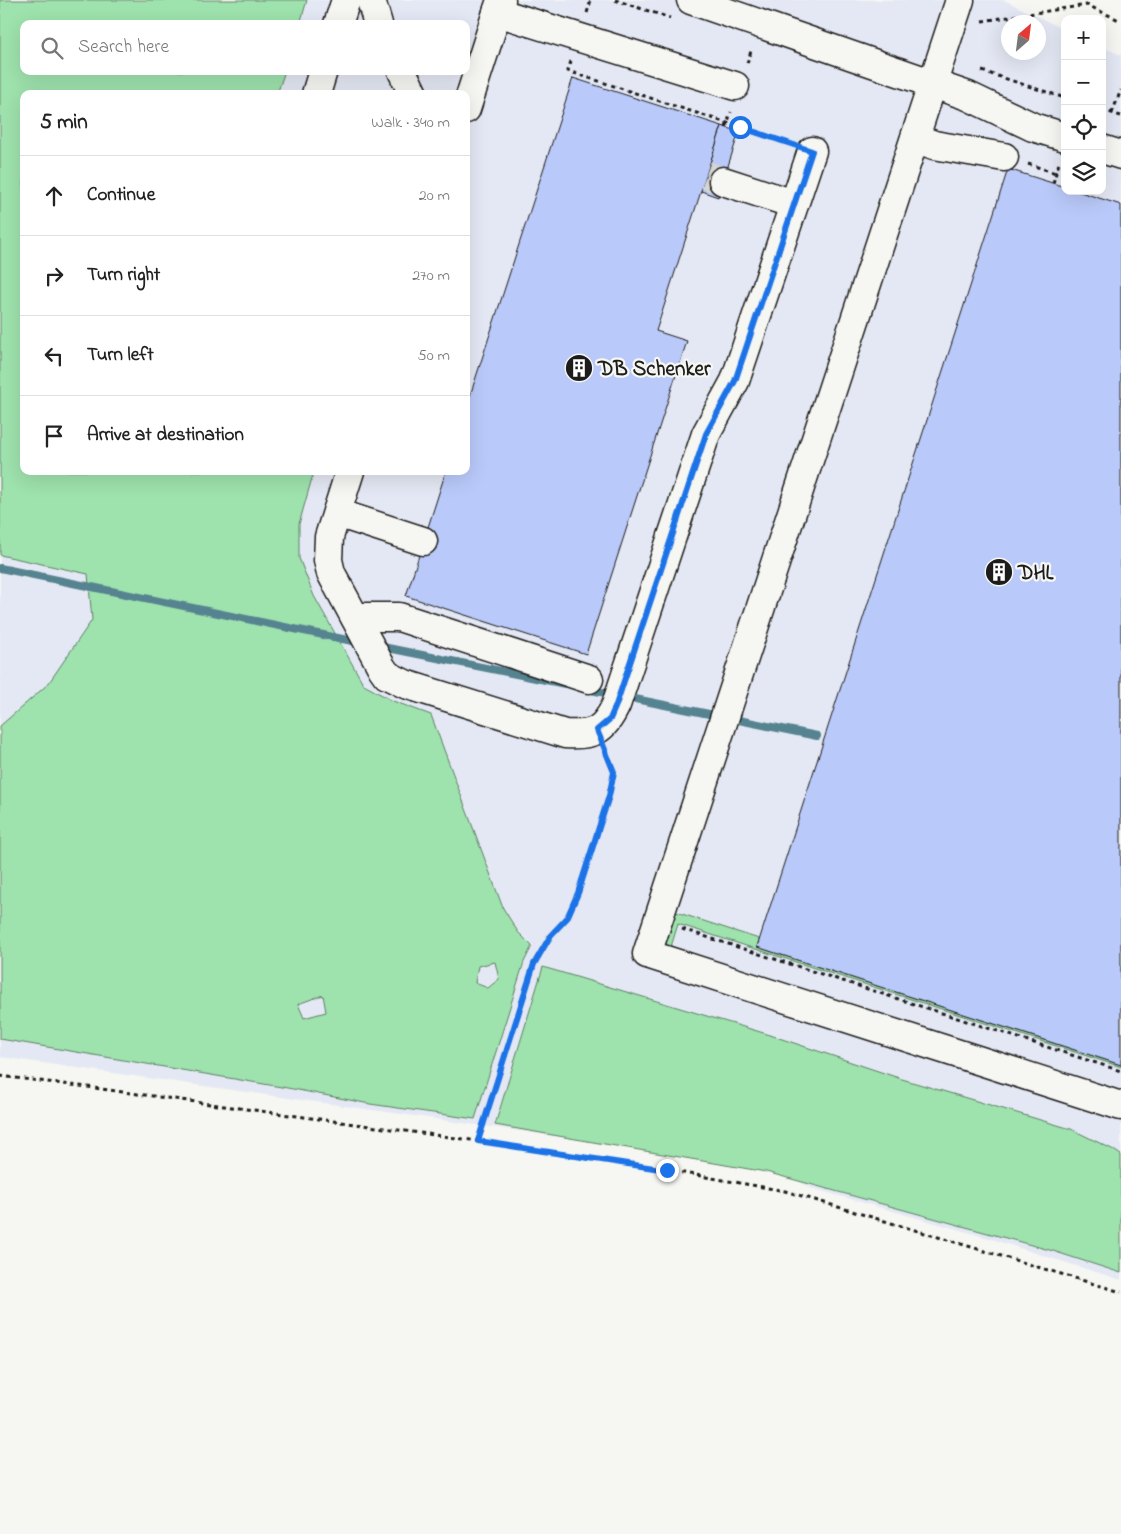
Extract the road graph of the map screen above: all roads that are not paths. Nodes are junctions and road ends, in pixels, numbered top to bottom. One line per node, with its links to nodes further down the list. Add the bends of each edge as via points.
1 (346, 0): 6 (lane)
2 (371, 0): 7 (lane)
3 (691, 0): 10 (lane)
4 (960, 0): 10 (lane)
5 (499, 6): 11 (lane); 14 (lane)
6 (339, 20)
7 (377, 20)
8 (322, 75): 12 (lane)
9 (404, 75): 13 (lane)
10 (933, 84): 15 (lane); 16 (lane)
11 (735, 86)
12 (317, 90)
13 (411, 90)
14 (470, 97)
15 (1061, 136)
16 (915, 138): 20 (lane, via 934,145); 28 (lane, via 647,954)
17 (1105, 150): 19 (lane)
18 (812, 151): 22 (lane)
19 (1121, 155)
20 (1004, 156)
21 (723, 181): 22 (lane)
22 (794, 204): 26 (lane, via 735,381 706,434 610,719 597,730 582,735 565,734 396,680 382,668)
23 (349, 475): 24 (lane)
24 (337, 513): 25 (lane); 26 (lane, via 329,537 328,560 331,573)
25 (423, 541)
26 (355, 617): 27 (lane, via 399,617)
27 (589, 679)
28 (1121, 1106)

